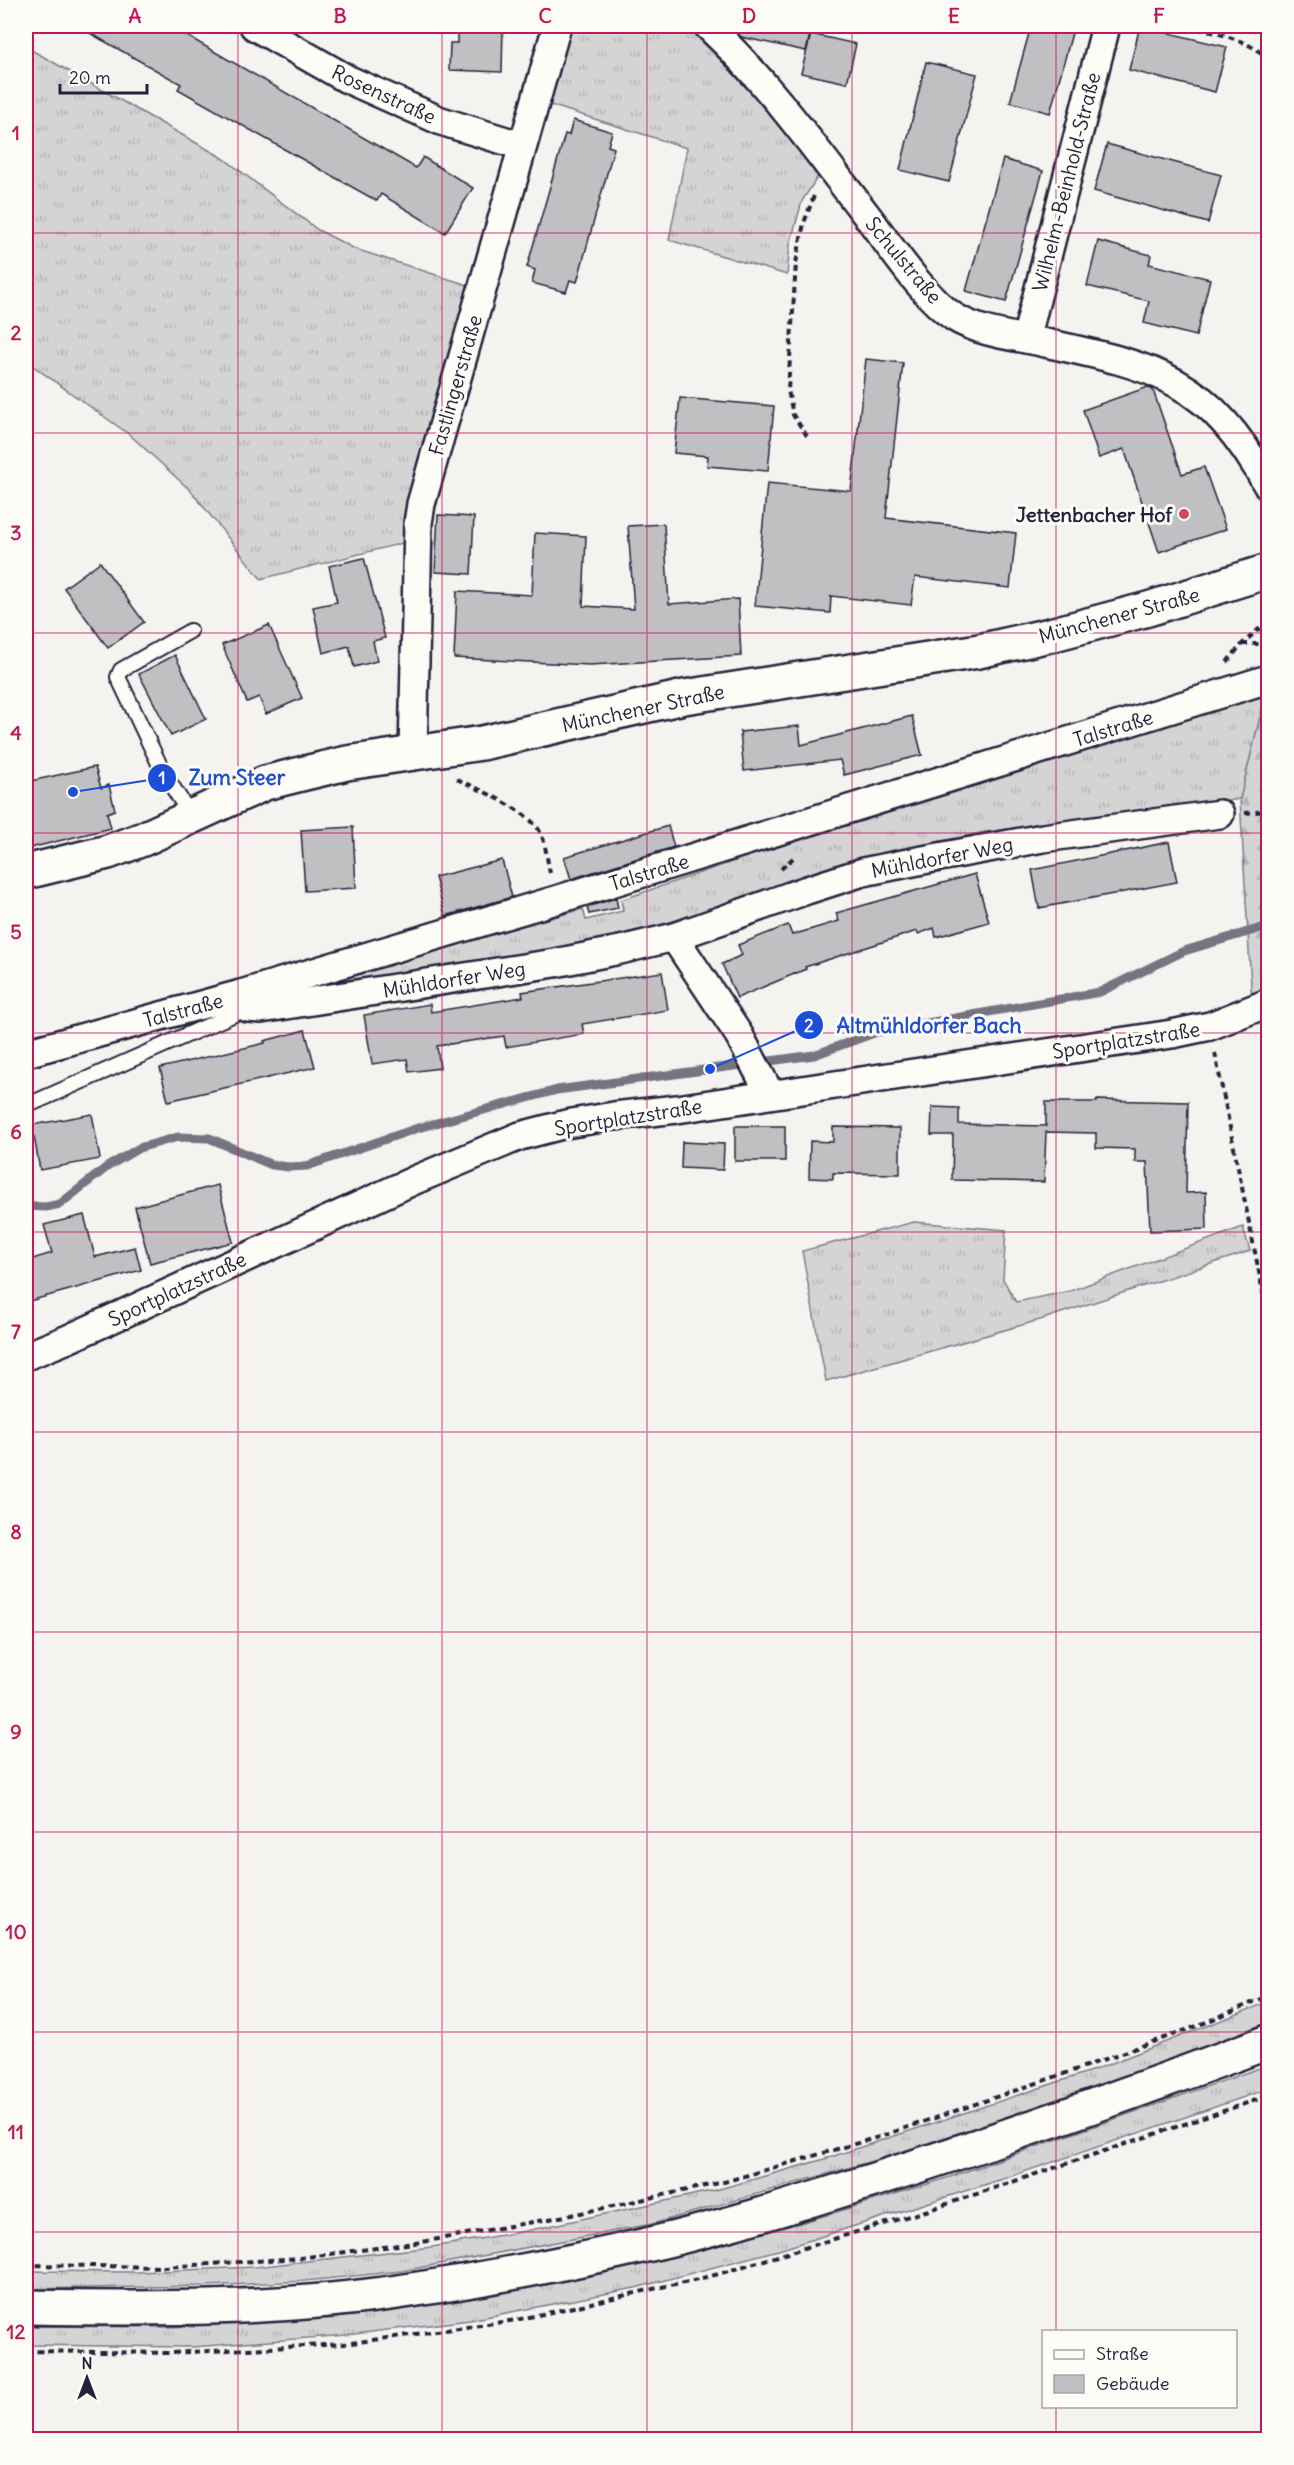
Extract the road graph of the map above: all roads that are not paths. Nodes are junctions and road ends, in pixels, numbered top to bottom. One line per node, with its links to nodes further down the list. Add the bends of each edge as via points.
1 (254, 26): 5 (street, Rosenstraße, via 355,83 441,121)
2 (557, 26): 5 (street, Fastlingerstraße)
3 (1106, 26): 6 (street, Wilhelm-Beinhold-Straße)
4 (721, 31): 6 (street, Schulstraße, via 912,275 942,306 968,323)
5 (522, 146): 11 (street, Fastlingerstraße, via 421,504)
6 (1026, 339): 7 (street, Schulstraße, via 1120,359 1186,387 1241,440)
7 (1269, 486)
8 (1269, 571): 11 (street, Münchener Straße, via 1148,609 979,651 684,697 482,743)
9 (190, 631): 13 (lane, via 121,670 118,677 163,772)
10 (1269, 679): 16 (street, Talstraße, via 556,900)
11 (413, 754): 13 (street, Münchener Straße, via 347,763 265,783)
12 (1220, 814): 15 (street, Mühldorfer Weg, via 994,846 863,872)
13 (191, 816): 14 (street, Münchener Straße, via 108,852)
14 (26, 872)
15 (674, 937): 16 (street, Mühldorfer Weg, via 543,965 275,1007); 19 (street, via 739,1035)
16 (245, 1001): 18 (street, Talstraße); 20 (lane)
17 (1269, 1003): 19 (street, Sportplatzstraße, via 1210,1026)
18 (26, 1053)
19 (767, 1088): 21 (street, Sportplatzstraße, via 677,1109 566,1124 520,1136)
20 (26, 1106)
21 (26, 1356)
22 (1269, 2042): 23 (street, via 991,2142 774,2211 653,2243 527,2270 314,2301 224,2307)
23 (26, 2307)

